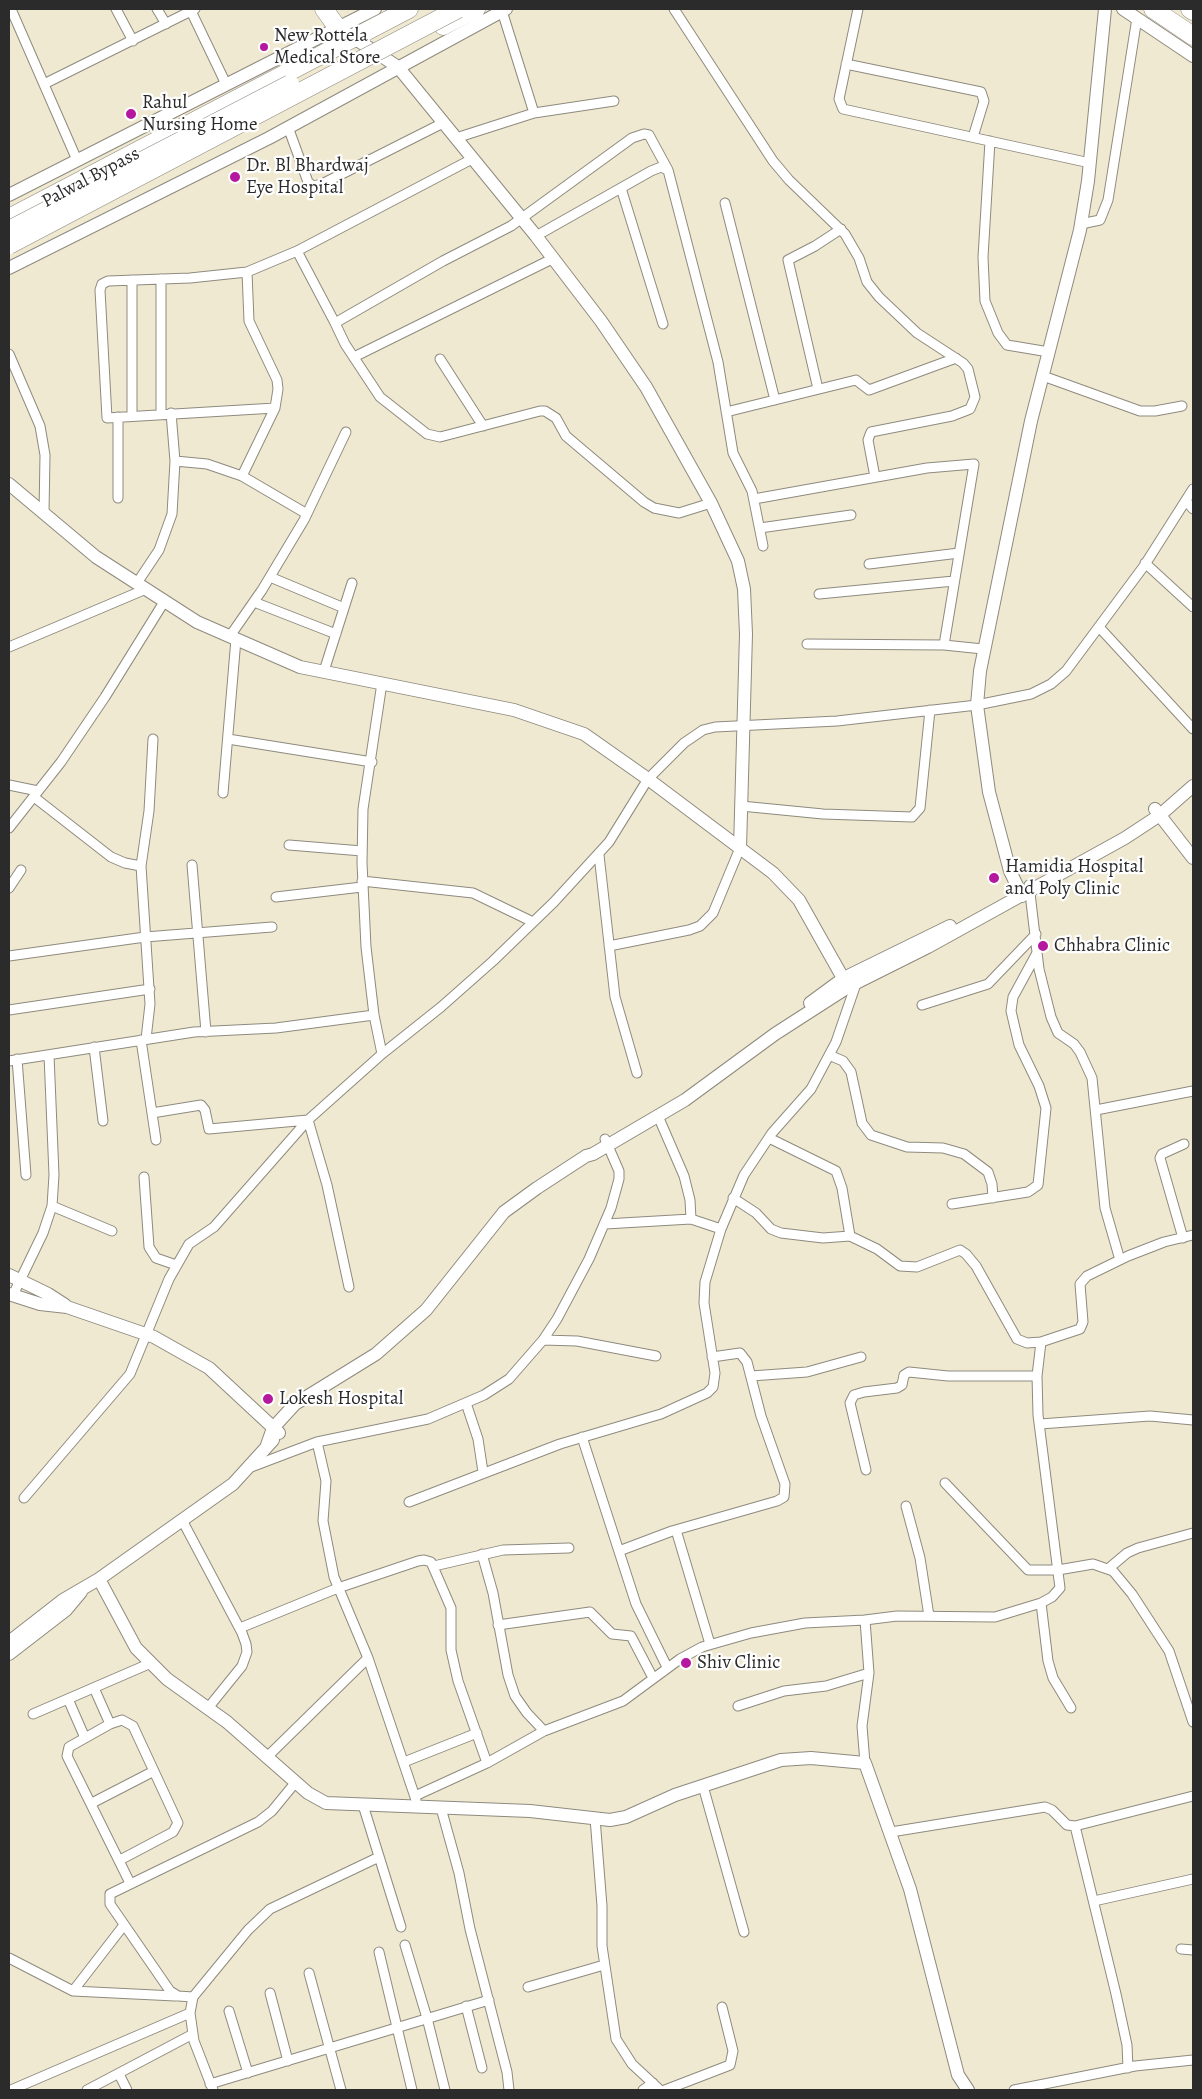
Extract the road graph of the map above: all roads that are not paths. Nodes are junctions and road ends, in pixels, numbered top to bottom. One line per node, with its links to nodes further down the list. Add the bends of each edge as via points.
1 (11, 9): 29 (street)
2 (116, 9): 24 (street)
3 (157, 9): 19 (street)
4 (192, 9): 19 (street); 30 (street)
5 (324, 9): 20 (highway)
6 (375, 9): 20 (street)
7 (409, 9): 23 (highway)
8 (434, 9): 49 (highway, Palwal Bypass, bridge)
9 (458, 9): 51 (highway, Palwal Bypass, bridge)
10 (476, 9): 26 (highway)
11 (674, 9): 48 (street, via 774,162)
12 (858, 9): 27 (street)
13 (1105, 9): 40 (street)
14 (1124, 9): 18 (street)
15 (1153, 9): 22 (highway)
16 (1166, 9): 21 (highway)
17 (504, 10): 28 (street); 32 (street)
18 (1138, 18): 25 (street); 47 (street, via 1108,200 1100,220)
19 (166, 24): 24 (street)
20 (337, 27): 23 (street); 30 (street)
21 (1193, 27)
22 (1193, 36)
23 (353, 38): 26 (street); 45 (highway)
24 (133, 41): 29 (street)
25 (1193, 56)
26 (383, 57): 28 (street); 53 (highway)
27 (846, 64): 35 (street, via 839,99 842,109); 35 (street, via 981,92 984,101)
28 (398, 67): 33 (street); 34 (street)
29 (44, 84): 39 (street)
30 (226, 84): 39 (street)
31 (614, 101): 32 (street)
32 (534, 112): 36 (street)
33 (443, 124): 34 (street, via 313,186 308,182); 36 (street)
34 (288, 127): 55 (street)
35 (973, 137): 37 (street)
36 (456, 138): 38 (street)
37 (990, 141): 40 (street); 61 (street, via 983,257 986,301 998,333 1007,345)
38 (472, 159): 46 (street); 52 (street)
39 (77, 160): 43 (street)
40 (1090, 163): 47 (street)
41 (668, 170): 42 (street, via 661,167); 46 (street, via 653,138 647,134 640,135); 71 (street, via 711,334)
42 (621, 188): 50 (street); 60 (street)
43 (9, 194)
44 (725, 203): 68 (street)
45 (9, 218)
46 (521, 219): 50 (street); 59 (street)
47 (1081, 224): 61 (street)
48 (841, 229): 64 (street, via 854,248 867,282 879,298 917,333); 67 (street, via 788,261)
49 (9, 230)
50 (536, 236): 54 (street)
51 (9, 245)
52 (297, 251): 56 (street); 59 (street)
53 (9, 253)
54 (552, 259): 63 (street); 86 (street, via 601,321 646,387)
55 (9, 268)
56 (247, 272): 57 (street); 70 (street, via 249,321 276,380 278,398)
57 (161, 279): 58 (street); 73 (street)
58 (132, 280): 74 (street); 75 (street, via 104,282 100,290 105,415 107,418)
59 (335, 323): 63 (street)
60 (663, 324)
61 (1048, 352): 66 (street)
62 (9, 354): 88 (street, via 40,426 44,455)
63 (354, 357): 76 (street, via 387,405 427,434 440,437)
64 (956, 358): 67 (street, via 869,390 856,380); 80 (street, via 968,369 975,397 970,409 952,416 871,432 868,440)
65 (440, 359): 76 (street)
66 (1042, 376): 69 (street, via 1140,411); 111 (street)
67 (818, 389): 68 (street)
68 (775, 400): 71 (street)
69 (1182, 406)
70 (274, 408): 72 (street); 79 (street)
71 (726, 412): 84 (street, via 733,453)
72 (171, 413): 73 (street); 78 (street)
73 (161, 414): 74 (street)
74 (132, 416): 75 (street)
75 (118, 417): 83 (street)
76 (483, 426): 86 (street, via 545,411 556,418 566,436 654,508 679,513)
77 (346, 432): 89 (street)
78 (175, 461): 79 (street, via 207,464); 99 (street, via 173,500 166,534)
79 (242, 476): 89 (street)
80 (875, 476): 84 (street); 93 (street, via 968,462 974,464)
81 (9, 484): 88 (street)
82 (1193, 489): 85 (street)
83 (118, 498)
84 (754, 499): 91 (street)
85 (1186, 501): 87 (street); 94 (street)
86 (711, 503): 116 (street, via 738,561 744,589)
87 (1193, 509)
88 (44, 513): 99 (street, via 96,557)
89 (307, 514): 96 (street)
90 (851, 515): 91 (street)
91 (760, 528): 92 (street)
92 (763, 546)
93 (958, 553): 95 (street); 97 (street)
94 (1145, 563): 103 (street); 105 (street)
95 (869, 564)
96 (270, 577): 102 (street); 104 (street)
97 (954, 581): 100 (street); 109 (street)
98 (352, 583): 104 (street)
99 (141, 586): 101 (street); 110 (street)
100 (819, 594)
101 (164, 602): 107 (street); 126 (street, via 105,697)
102 (254, 602): 106 (street); 107 (street)
103 (1193, 607)
104 (344, 608): 106 (street)
105 (1099, 627): 114 (street, via 1066,671 1051,684 1032,694); 117 (street)
106 (336, 634): 112 (street)
107 (233, 637): 112 (street, via 300,667); 119 (street)
108 (807, 644): 109 (street)
109 (944, 645): 111 (street)
110 (9, 648)
111 (984, 649): 114 (street)
112 (324, 672): 113 (street)
113 (382, 683): 120 (street); 122 (street, via 514,710 584,734)
114 (978, 704): 115 (street); 140 (street, via 996,824 1010,871)
115 (930, 710): 116 (street, via 837,721); 127 (street, via 920,808 912,817 823,814)
116 (743, 725): 122 (street, via 703,730 684,743); 127 (street)
117 (1193, 729)
118 (153, 739): 136 (street, via 149,811)
119 (228, 739): 120 (street); 125 (street)
120 (372, 762): 132 (street, via 364,809)
121 (1193, 775): 128 (street)
122 (648, 779): 131 (street); 133 (street)
123 (9, 785): 126 (street)
124 (1193, 786): 128 (street)
125 (223, 793)
126 (36, 794): 129 (street); 136 (street, via 111,857)
127 (741, 806): 131 (street)
128 (1157, 812): 134 (street); 140 (street)
129 (9, 828)
130 (289, 845): 132 (street)
131 (740, 848): 147 (street, via 713,913 700,926); 150 (street, via 773,873 799,900)
132 (362, 851): 138 (street)
133 (599, 855): 142 (street); 147 (street)
134 (1193, 858)
135 (192, 865): 144 (street)
136 (141, 866): 146 (street)
137 (21, 870): 139 (street)
138 (362, 884): 141 (street); 142 (street, via 473,893); 154 (street)
139 (9, 888)
140 (1025, 890): 145 (street); 150 (street)
141 (276, 897)
142 (533, 922): 158 (street, via 441,1007)
143 (272, 927): 144 (street)
144 (198, 934): 146 (street); 155 (street)
145 (1036, 934): 148 (street); 152 (street, via 988,984)
146 (145, 937): 149 (street); 151 (street)
147 (609, 946): 162 (street, via 614,997)
148 (1037, 953): 164 (street, via 1051,1017 1058,1032 1074,1044 1087,1064); 176 (street, via 1013,997 1012,1011 1018,1045 1039,1086 1046,1108 1038,1185 1031,1191)
149 (9, 956)
150 (851, 980): 160 (street, via 843,1028); 166 (street); 171 (street)
151 (150, 989): 153 (street); 156 (street)
152 (922, 1005)
153 (9, 1010)
154 (374, 1015): 155 (street, via 276,1028); 158 (street)
155 (206, 1032): 156 (street)
156 (143, 1040): 157 (street); 165 (street)
157 (94, 1047): 159 (street); 168 (street)
158 (382, 1054): 167 (street)
159 (49, 1055): 161 (street); 178 (street, via 54,1175)
160 (829, 1055): 169 (street, via 810,1089); 176 (street, via 843,1061 851,1072 862,1123 871,1135 907,1147 943,1148 964,1154 988,1172)
161 (13, 1060): 173 (street)
162 (637, 1073)
163 (1193, 1091): 164 (street)
164 (1096, 1110): 186 (street, via 1105,1208)
165 (152, 1112): 167 (street, via 201,1105 209,1128); 170 (street)
166 (658, 1116): 171 (street); 179 (street, via 684,1176)
167 (308, 1120): 187 (street, via 214,1227 189,1244); 189 (street)
168 (103, 1121)
169 (769, 1138): 175 (street); 184 (street, via 836,1171)
170 (156, 1140)
171 (607, 1142): 180 (street, via 619,1171 619,1185); 203 (street, via 514,1205 496,1221 426,1310 376,1354 295,1404)
172 (1184, 1144): 185 (street, via 1160,1158)
173 (26, 1175)
174 (144, 1177): 187 (street, via 149,1247 156,1258)
175 (733, 1198): 181 (street); 184 (street, via 756,1213 771,1229 781,1233 824,1238)
176 (993, 1198): 177 (street)
177 (952, 1204)
178 (52, 1206): 182 (street); 188 (street, via 43,1233)
179 (691, 1219): 180 (street); 181 (street)
180 (604, 1224): 193 (street, via 572,1292)
181 (721, 1229): 196 (street, via 705,1282 704,1303)
182 (112, 1231)
183 (1193, 1235): 185 (street)
184 (850, 1236): 194 (street, via 877,1248 907,1268 960,1250 976,1266 1017,1339 1027,1343)
185 (1183, 1238): 186 (street)
186 (1120, 1260): 194 (street, via 1087,1276 1080,1284 1083,1322 1080,1329)
187 (176, 1264): 192 (street)
188 (14, 1278): 190 (street); 191 (street)
189 (349, 1287)
190 (11, 1294): 191 (street, via 40,1304)
191 (67, 1307): 192 (street)
192 (146, 1334): 203 (street, via 210,1368); 210 (street, via 130,1374)
193 (543, 1340): 195 (street, via 595,1344); 200 (street, via 509,1379)
194 (1041, 1342): 199 (street)
195 (656, 1356)
196 (712, 1357): 198 (street, via 740,1353); 204 (street, via 715,1382 707,1393 661,1414)
197 (860, 1357): 198 (street, via 807,1372)
198 (751, 1376): 214 (street, via 785,1484 784,1497)
199 (1036, 1376): 202 (street); 207 (street, via 948,1376 909,1372 897,1388 854,1395 850,1404)
200 (466, 1404): 205 (street, via 428,1419); 208 (street, via 478,1439)
201 (1193, 1420): 202 (street, via 1150,1416)
202 (1040, 1424): 221 (street)
203 (276, 1431): 206 (street)
204 (582, 1437): 208 (street); 217 (street)
205 (317, 1442): 206 (street); 223 (street, via 327,1490 323,1521)
206 (250, 1467): 213 (street, via 233,1484)
207 (866, 1470)
208 (483, 1472): 211 (street)
209 (945, 1483): 221 (street, via 1023,1566 1034,1571)
210 (24, 1498)
211 (409, 1502)
212 (906, 1506): 226 (street, via 920,1558)
213 (182, 1520): 222 (street); 229 (street)
214 (676, 1530): 217 (street); 231 (street)
215 (1193, 1533): 220 (street, via 1138,1548)
216 (569, 1548): 218 (street, via 528,1548)
217 (619, 1551): 235 (street, via 636,1604)
218 (482, 1554): 219 (street); 228 (street)
219 (434, 1566): 223 (street, via 424,1560); 247 (street, via 452,1613 451,1650 458,1681)
220 (1108, 1569): 221 (street, via 1093,1564); 244 (street, via 1132,1594 1168,1651)
221 (1058, 1570): 225 (street, via 1060,1588 1052,1598)
222 (99, 1579): 224 (street); 234 (street, via 136,1648)
223 (338, 1588): 229 (street); 233 (street)
224 (83, 1590): 230 (street, via 62,1600); 232 (street, via 66,1610)
225 (1041, 1603): 226 (street, via 995,1617); 242 (street, via 1048,1661)
226 (929, 1616): 227 (street)
227 (865, 1620): 231 (street, via 805,1623); 236 (street)
228 (498, 1625): 237 (street, via 590,1612 612,1634 631,1636); 246 (street, via 515,1696)
229 (240, 1628): 241 (street, via 246,1644 245,1660)
230 (9, 1642)
231 (710, 1644): 235 (street)
232 (9, 1654)
233 (368, 1658): 249 (street); 250 (street)
234 (151, 1663): 238 (street); 241 (street, via 167,1680)
235 (667, 1667): 237 (street)
236 (869, 1672): 240 (street, via 826,1686 784,1691); 252 (street, via 862,1726)
237 (653, 1678): 246 (street, via 623,1701)
238 (94, 1688): 239 (street); 245 (street)
239 (68, 1699): 243 (street); 248 (street)
240 (738, 1706)
241 (208, 1708): 249 (street)
242 (1072, 1708)
243 (33, 1714)
244 (1193, 1722)
245 (110, 1724): 248 (street); 253 (street, via 122,1720 129,1722)
246 (544, 1731): 251 (street)
247 (478, 1733): 250 (street); 251 (street)
248 (85, 1738): 258 (street, via 67,1751)
249 (266, 1758): 254 (street)
250 (404, 1762): 257 (street)
251 (487, 1763): 257 (street)
252 (865, 1763): 255 (street, via 811,1758 781,1760); 263 (street)
253 (154, 1771): 258 (street); 265 (street, via 177,1820 177,1827)
254 (295, 1783): 259 (street, via 326,1803); 267 (street, via 272,1811 258,1822)
255 (703, 1786): 261 (street, via 626,1817); 271 (street)
256 (1193, 1796): 262 (street)
257 (417, 1801): 259 (street); 260 (street)
258 (92, 1803): 265 (street)
259 (362, 1805): 264 (street)
260 (441, 1808): 261 (street, via 530,1811); 284 (street)
261 (595, 1818): 277 (street)
262 (1075, 1826): 263 (street, via 1067,1824 1045,1807); 268 (street)
263 (891, 1832): 310 (street, via 910,1889 958,2075)
264 (379, 1857): 270 (street); 283 (street, via 270,1909 248,1930)
265 (120, 1860): 267 (street)
266 (1193, 1879): 268 (street)
267 (130, 1883): 269 (street, via 113,1891 109,1897)
268 (1094, 1901): 296 (street, via 1127,2045)
269 (124, 1925): 280 (street); 282 (street, via 170,1992)
270 (401, 1927)
271 (744, 1932)
272 (405, 1945): 289 (street)
273 (1181, 1948): 274 (street)
274 (1193, 1950)
275 (379, 1952): 290 (street)
276 (9, 1958): 280 (street)
277 (604, 1965): 279 (street); 300 (street, via 616,2039 632,2064)
278 (308, 1973): 292 (street)
279 (528, 1987)
280 (73, 1991): 282 (street)
281 (270, 1993): 294 (street)
282 (178, 1996): 283 (street)
283 (193, 1997): 288 (street)
284 (489, 2000): 285 (street); 307 (street)
285 (466, 2006): 289 (street); 295 (street)
286 (722, 2007): 309 (street, via 733,2051 730,2065)
287 (229, 2011): 297 (street)
288 (190, 2012): 291 (street); 301 (street)
289 (427, 2018): 290 (street); 306 (street)
290 (398, 2027): 292 (street); 305 (street)
291 (193, 2034): 298 (street); 299 (street)
292 (330, 2048): 294 (street); 304 (street)
293 (1193, 2060): 296 (street)
294 (288, 2061): 297 (street)
295 (482, 2068)
296 (1128, 2068): 311 (street)
297 (248, 2073): 299 (street)
298 (119, 2074): 302 (street); 303 (street)
299 (211, 2087)
300 (656, 2087): 308 (street)
301 (11, 2090)
302 (87, 2090)
303 (127, 2090)
304 (341, 2090)
305 (412, 2090)
306 (445, 2090)
307 (509, 2090)
308 (643, 2090)
309 (665, 2090)
310 (968, 2090)
311 (1014, 2090)

